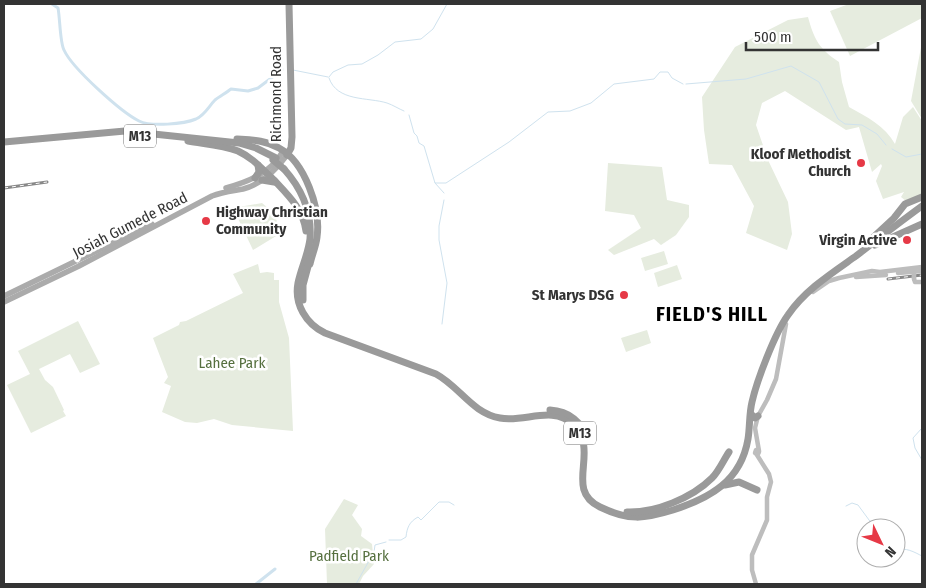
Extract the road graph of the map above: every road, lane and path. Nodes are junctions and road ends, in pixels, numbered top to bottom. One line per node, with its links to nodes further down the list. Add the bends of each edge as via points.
1 (287, 4): 3 (highway, Richmond Road); 7 (highway, Richmond Road)
2 (299, 88): 3 (highway)
3 (291, 93): 7 (highway, Richmond Road)
4 (182, 136): 6 (highway, M13, via 125,130); 9 (highway, via 255,140); 10 (highway, M13, via 246,144)
5 (170, 139): 8 (highway, M13, via 124,135); 10 (highway, M13, via 239,147); 12 (highway, via 234,150)
6 (4, 142)
7 (289, 142): 9 (highway, Richmond Road); 9 (highway); 11 (highway)
8 (4, 146)
9 (282, 151): 11 (highway); 14 (main road, Richmond Road)
10 (274, 159): 13 (highway, M13, bridge)
11 (294, 162): 25 (highway, via 309,188 317,220 317,238)
12 (258, 165): 14 (highway); 15 (highway)
13 (284, 167): 24 (highway, M13, via 299,188 308,212 310,234); 25 (highway, M13, via 302,186 312,212 314,237)
14 (267, 173): 15 (main road, Josiah Gumede Road); 16 (highway)
15 (258, 179): 16 (highway, via 272,181); 19 (main road, Josiah Gumede Road, via 215,192)
16 (278, 186): 24 (highway, via 292,198 304,221)
17 (922, 197): 22 (highway, via 902,207)
18 (922, 202): 22 (highway, M13)
19 (194, 205): 28 (main road, Josiah Gumede Road); 29 (main road, Josiah Gumede Road)
20 (922, 206): 23 (highway, M13)
21 (922, 224): 23 (highway)
22 (867, 242): 41 (highway, M13, via 806,289 781,318 751,390 743,444 728,474 693,498 650,513)
23 (858, 254): 30 (highway, M13, via 808,292 789,313)
24 (306, 259): 37 (highway, M13, via 297,291 302,313 310,323 353,344 360,351 365,348 440,376 472,405 488,414 510,420 553,415 564,418 580,433 585,444 582,480 585,492 604,509 633,518 647,518 696,502)
25 (307, 270): 41 (highway, M13, via 302,293 304,305 313,319 328,330 438,371 491,412 515,416 546,410 573,417 588,440 590,450 586,477 590,491 603,504)
26 (867, 274): 27 (main road); 27 (main road); 32 (main road, via 824,284 810,294 786,322 776,379 767,400)
27 (917, 275)
28 (4, 296)
29 (4, 302)
30 (756, 388): 31 (highway, M13); 34 (highway, M13, via 750,409)
31 (753, 402): 32 (highway); 34 (highway, M13)
32 (755, 416): 33 (highway, via 752,423)
33 (755, 428): 36 (main road, via 758,452 770,477)
34 (746, 450): 37 (highway, M13, via 734,472)
35 (729, 452): 41 (highway, via 713,476 694,492 648,511)
36 (769, 488): 38 (main road); 39 (main road)
37 (719, 489): 38 (highway, via 728,483 739,482)
38 (758, 491): 39 (main road); 40 (main road)
39 (767, 495): 40 (main road)
40 (767, 502): 42 (main road, via 767,518 752,555)
41 (628, 512)
42 (756, 584)

